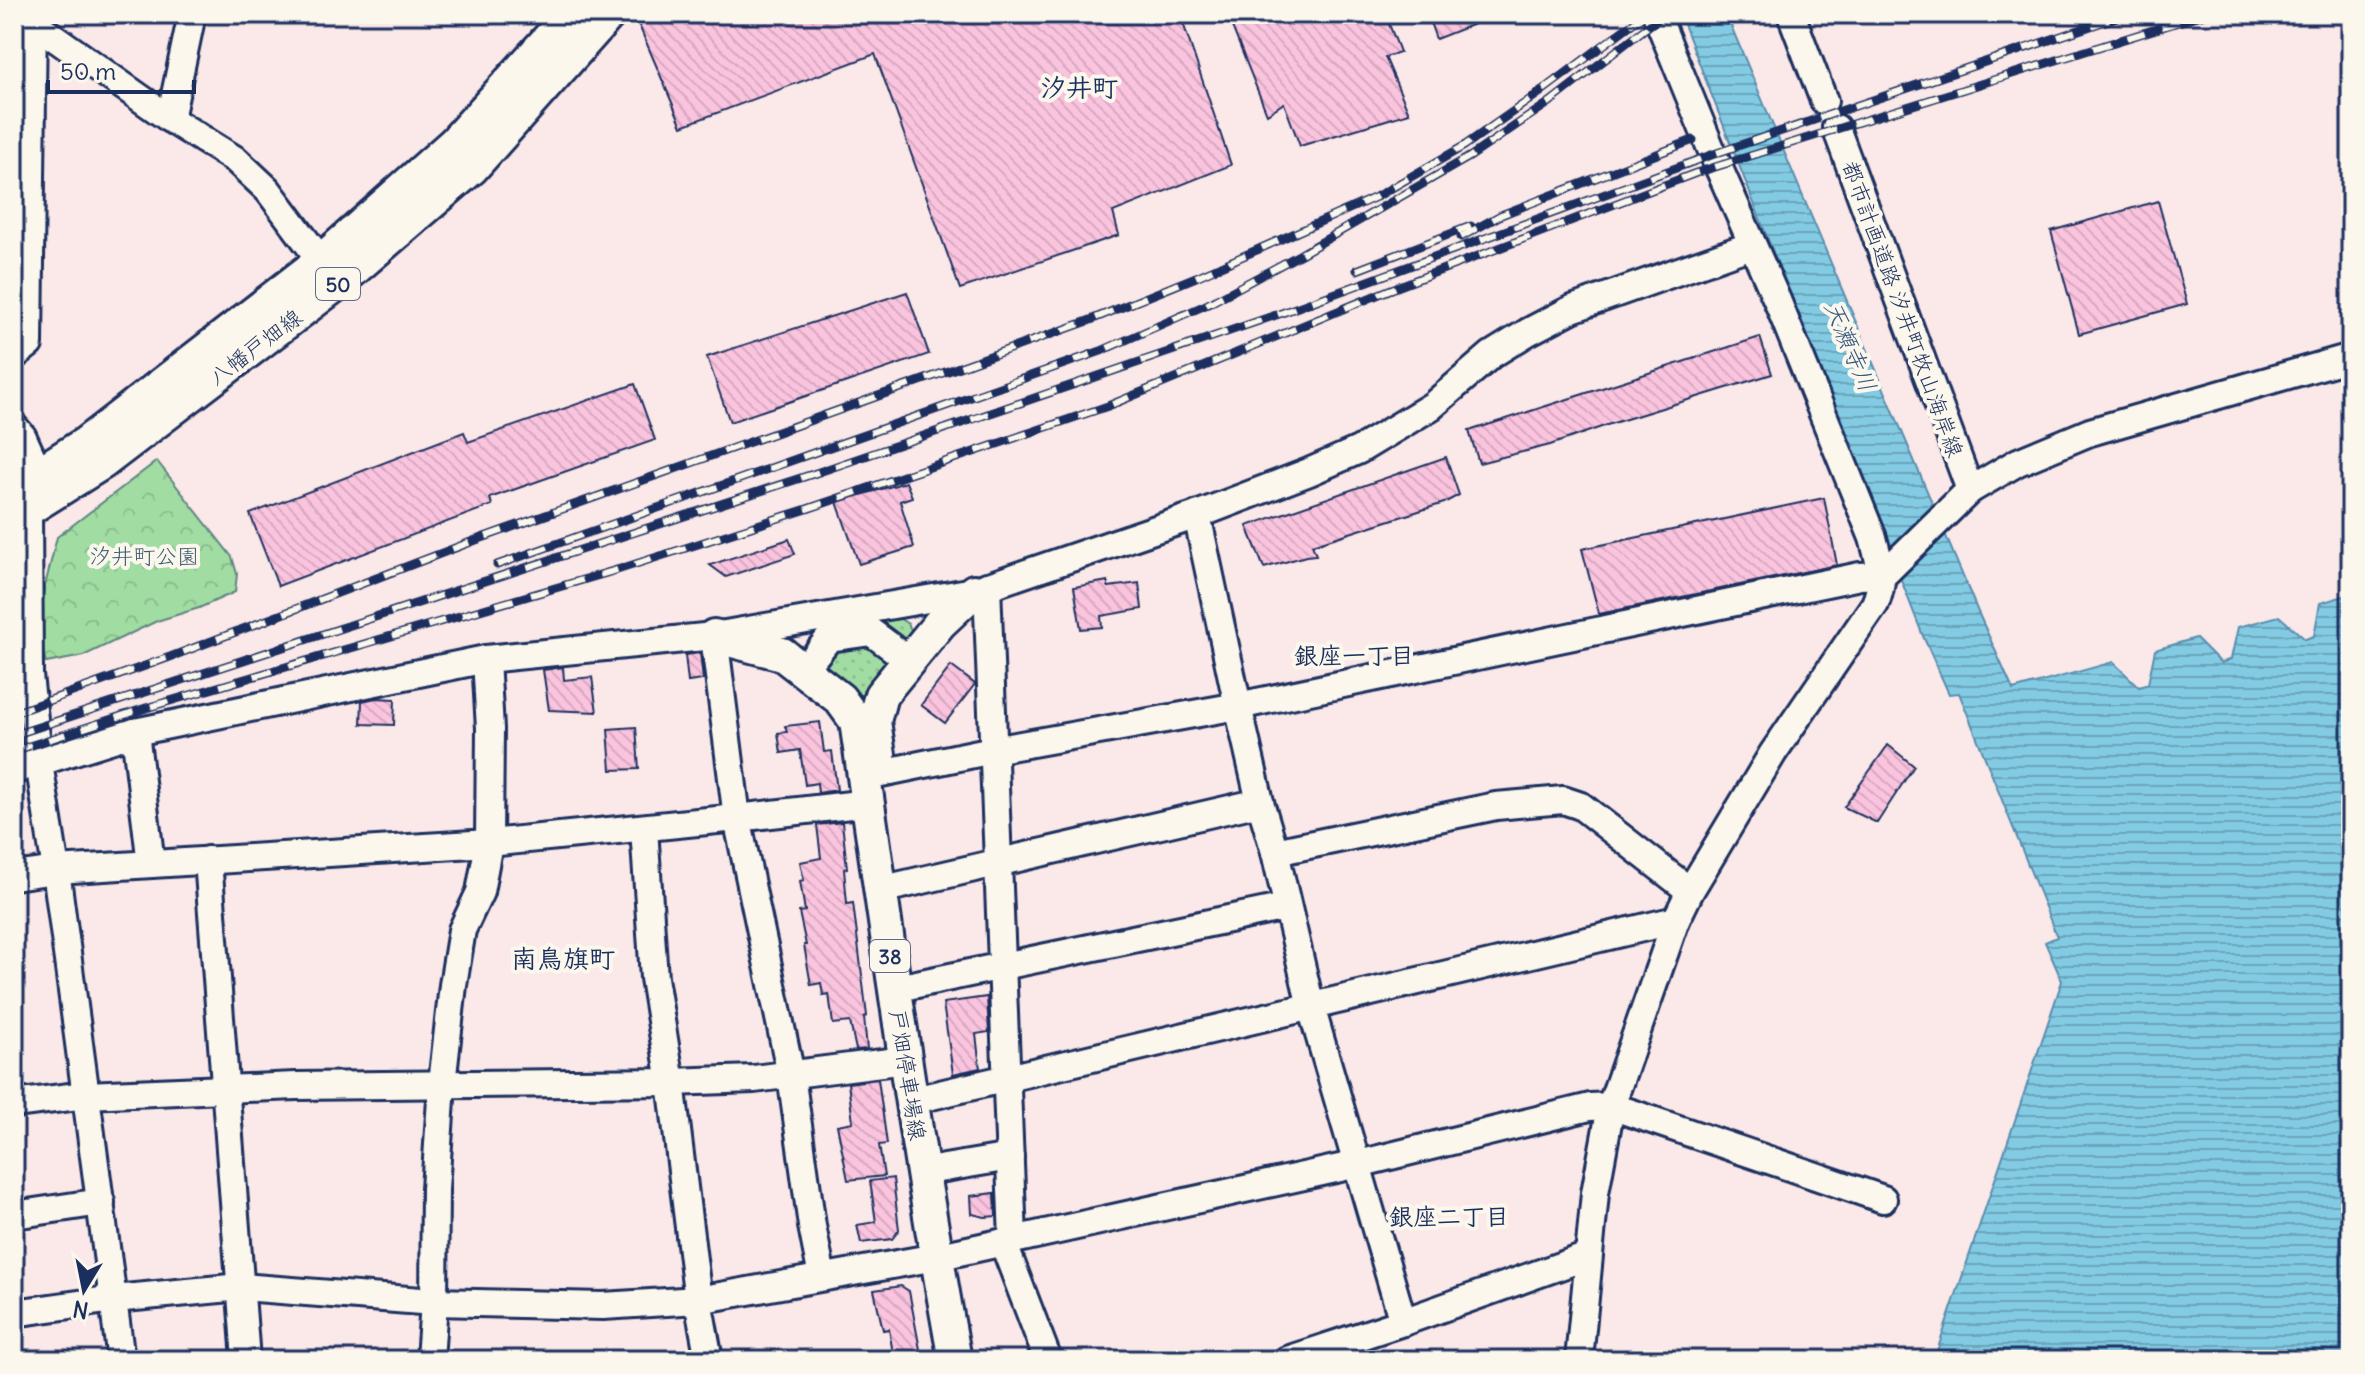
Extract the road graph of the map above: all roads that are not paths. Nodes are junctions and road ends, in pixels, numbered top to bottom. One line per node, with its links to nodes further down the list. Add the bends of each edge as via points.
1 (192, 14): 8 (street)
2 (571, 14): 11 (main road, 八幡戸畑線 / 50, via 454,143)
3 (609, 14): 16 (main road, 八幡戸畑線 / 50, via 472,168 338,283 102,463)
4 (1656, 14): 10 (street)
5 (1791, 14): 7 (street)
6 (29, 17): 8 (street); 12 (street)
7 (1824, 101)
8 (170, 119): 11 (street, via 236,160 268,190)
9 (1836, 128): 15 (street, 都市計画道路 汐井町牧山海岸線)
10 (1752, 245): 17 (street, via 1572,309 1491,355 1432,406 1359,450); 18 (street, via 1873,538)
11 (321, 261): 16 (main road, 八幡戸畑線 / 50)
12 (21, 350)
13 (2351, 357): 15 (street, via 2090,432 2018,462)
14 (14, 431): 16 (main road, via 20,438)
15 (1970, 490): 18 (street)
16 (20, 494): 29 (street, via 29,675)
17 (1197, 515): 19 (street); 26 (street)
18 (1883, 575): 26 (street); 43 (street, via 1875,604 1773,753)
19 (980, 589): 20 (street); 24 (main road, via 940,623); 28 (street)
20 (714, 636): 22 (street); 25 (main road, 戸畑停車場線 / 38, via 782,654); 33 (street)
21 (902, 655): 23 (street, via 871,632 852,627 829,638)
22 (486, 659): 27 (street); 35 (street)
23 (807, 666)
24 (881, 695): 25 (main road, via 863,704); 30 (main road, 戸畑停車場線 / 38, via 874,721)
25 (840, 699): 32 (main road, 戸畑停車場線 / 38, via 856,721)
26 (1238, 706): 28 (street); 31 (street)
27 (135, 732): 29 (street); 39 (street)
28 (993, 750): 30 (street); 38 (street)
29 (26, 766): 40 (street)
30 (881, 773): 42 (main road, 戸畑停車場線 / 38)
31 (1260, 802): 36 (street); 38 (street)
32 (868, 803): 33 (street); 49 (main road, 戸畑停車場線 / 38)
33 (737, 818): 34 (street); 50 (street)
34 (644, 828): 35 (street); 52 (street, via 654,978)
35 (489, 843): 37 (street); 53 (street, via 480,892 462,930)
36 (1275, 852): 43 (street, via 1496,806 1563,800 1581,806); 44 (street)
37 (208, 860): 39 (street); 54 (street)
38 (998, 861): 42 (street); 46 (street)
39 (151, 864): 40 (street)
40 (56, 870): 41 (street); 55 (street)
41 (14, 876)
42 (897, 886): 47 (main road, 戸畑停車場線 / 38)
43 (1690, 891): 45 (street)
44 (1286, 907): 46 (street); 48 (street)
45 (1676, 920): 48 (street); 58 (street)
46 (1002, 965): 47 (street); 51 (street)
47 (912, 985): 56 (main road, 戸畑停車場線 / 38)
48 (1311, 1007): 51 (street); 60 (street)
49 (905, 1060): 50 (street); 66 (main road, 戸畑停車場線 / 38)
50 (791, 1075): 52 (street); 68 (street)
51 (1007, 1077): 56 (street); 59 (street)
52 (671, 1082): 53 (street); 71 (street)
53 (442, 1084): 54 (street); 72 (street)
54 (225, 1089): 55 (street); 69 (street)
55 (86, 1095): 57 (street); 63 (street)
56 (927, 1097): 61 (main road, 戸畑停車場線 / 38)
57 (14, 1104)
58 (1611, 1106): 60 (street); 62 (street); 67 (street)
59 (1010, 1157): 61 (street); 65 (street)
60 (1358, 1164): 65 (street); 74 (street)
61 (939, 1169): 66 (main road, 戸畑停車場線 / 38)
62 (1883, 1199)
63 (101, 1202): 64 (street); 70 (street)
64 (14, 1215)
65 (1008, 1240): 66 (street); 81 (street)
66 (944, 1255): 68 (street); 79 (main road, 戸畑停車場線 / 38); 80 (main road, 戸畑停車場線 / 38)
67 (1588, 1256): 74 (street); 83 (street)
68 (822, 1277): 71 (street)
69 (241, 1287): 70 (street); 72 (street); 76 (street)
70 (114, 1299): 73 (street); 75 (street)
71 (698, 1300): 72 (street, via 603,1306); 78 (street)
72 (434, 1302): 77 (street)
73 (14, 1313)
74 (1403, 1322): 82 (street)
75 (121, 1360)
76 (246, 1360)
77 (430, 1360)
78 (709, 1360)
79 (955, 1360)
80 (972, 1360)
81 (1048, 1360)
82 (1287, 1360)
83 (1579, 1360)

